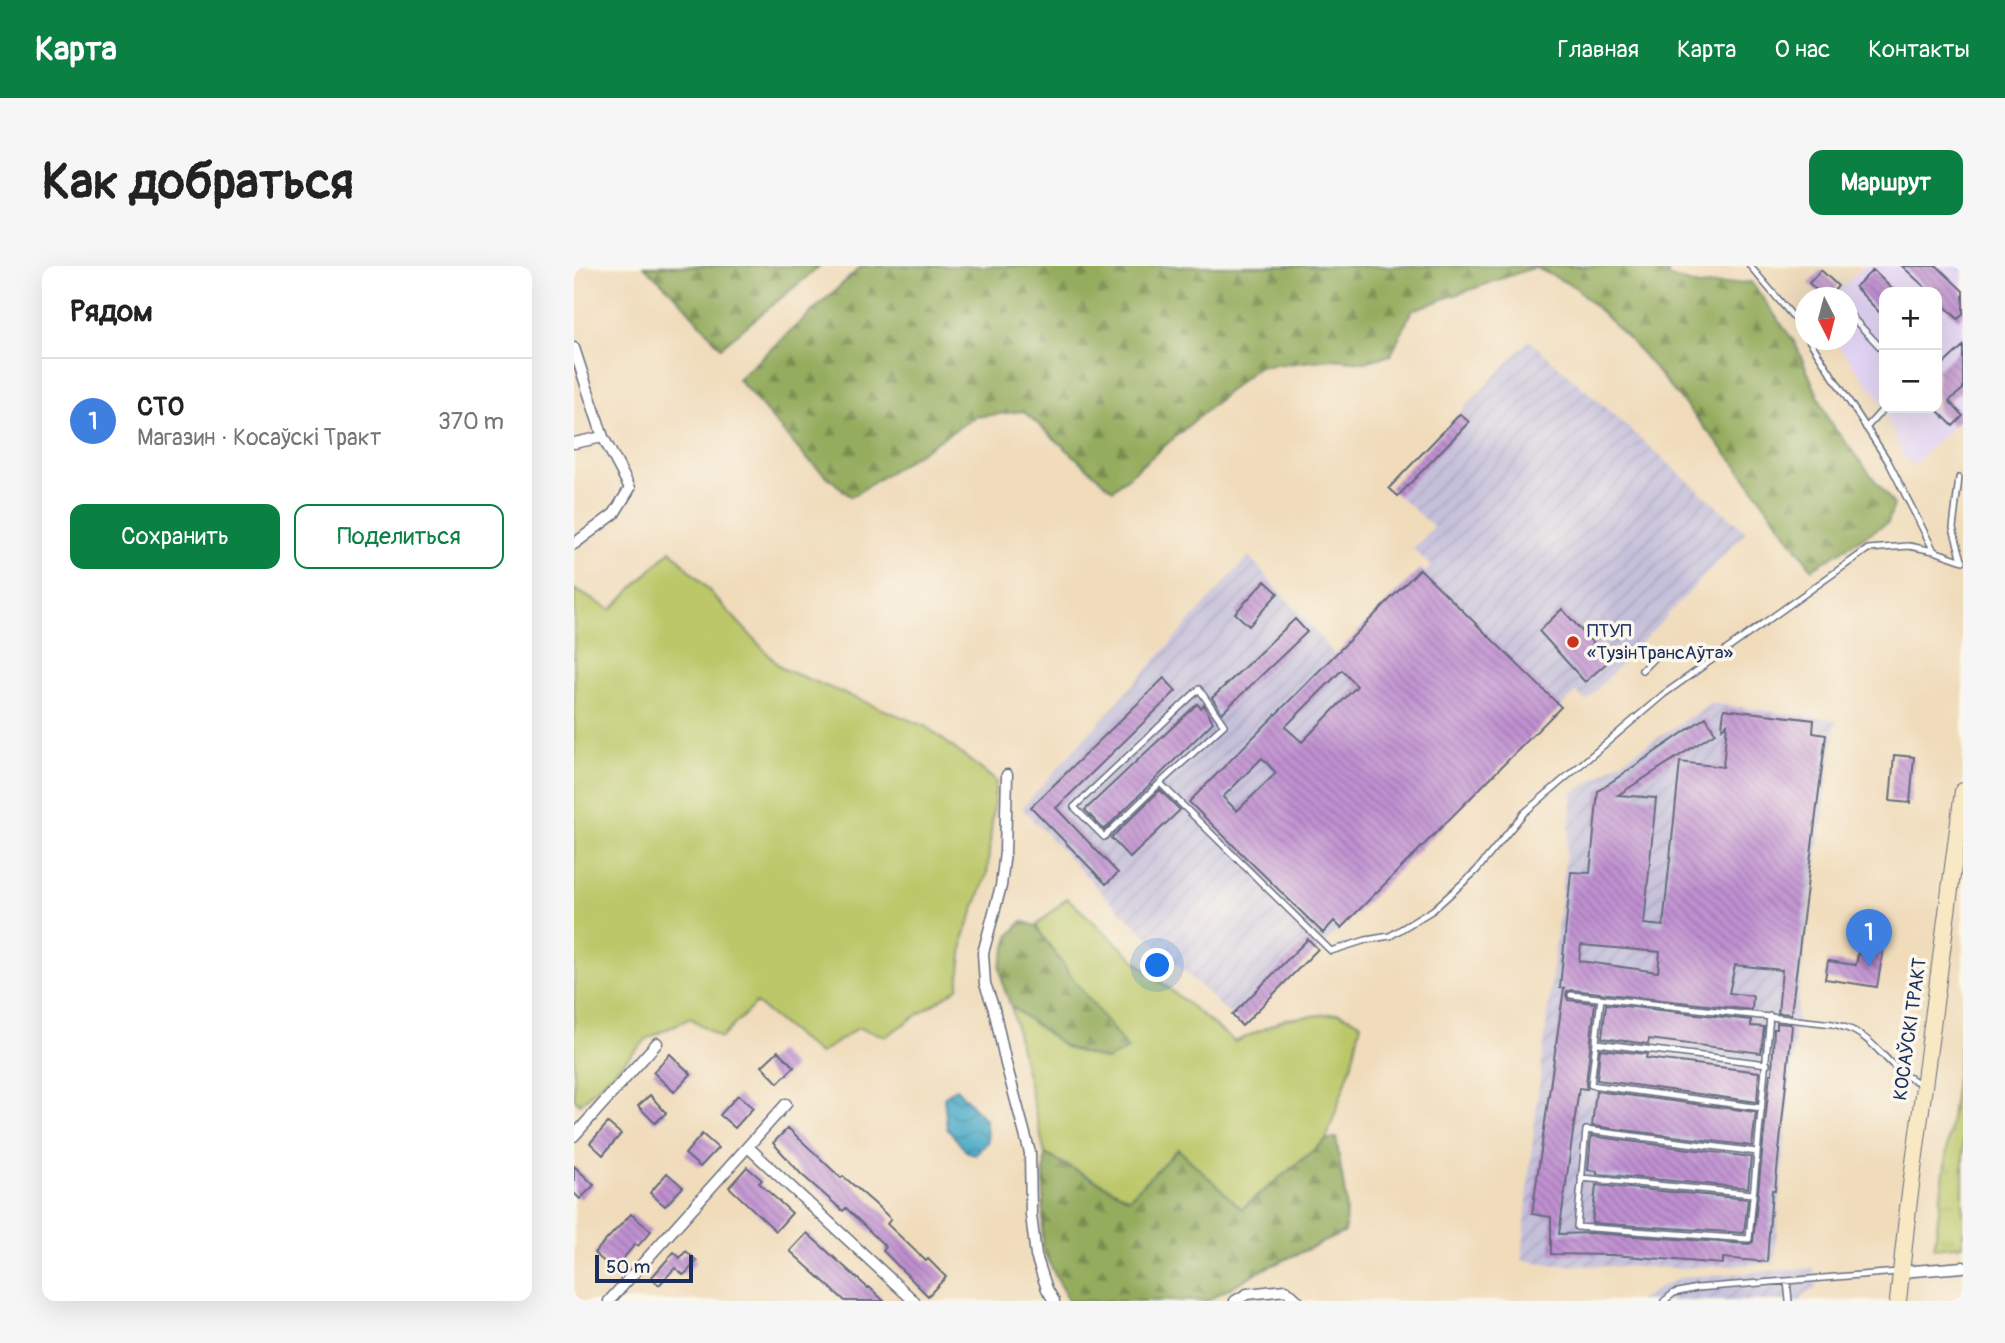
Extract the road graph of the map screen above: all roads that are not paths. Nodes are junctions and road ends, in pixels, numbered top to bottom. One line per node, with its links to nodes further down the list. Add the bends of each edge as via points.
1 (1750, 266): 2 (lane)
2 (1795, 319)
3 (1858, 324): 5 (lane)
4 (1815, 350): 8 (lane)
5 (1883, 350)
6 (575, 352): 9 (street)
7 (1880, 413): 8 (lane)
8 (1866, 428): 13 (lane)
9 (603, 437): 10 (street); 12 (street, via 630,488 614,514)
10 (574, 443)
11 (1959, 478): 14 (lane, via 1953,528)
12 (574, 544)
13 (1934, 551): 14 (lane); 18 (lane, via 1909,546 1868,550 1664,694 1524,813 1476,871 1450,894 1390,936 1331,951)
14 (1962, 560)
15 (1654, 658): 16 (lane)
16 (1642, 670)
17 (1007, 775): 39 (street, via 1005,852 983,953 985,984 1030,1153 1036,1256)
18 (1160, 783): 18 (lane, via 1104,837 1074,807 1199,689 1224,725)
19 (1963, 791): 26 (main road, КОСАЎСКІ ТРАКТ)
20 (1571, 995): 21 (lane)
21 (1601, 998): 22 (lane); 24 (lane)
22 (1770, 1016): 25 (lane); 26 (lane, via 1855,1031 1897,1070)
23 (657, 1043): 29 (street)
24 (1597, 1043): 25 (lane); 28 (lane, via 1591,1085)
25 (1766, 1064): 28 (lane)
26 (1924, 1084): 35 (main road, КОСАЎСКІ ТРАКТ)
27 (786, 1104): 30 (street)
28 (1762, 1108): 31 (lane)
29 (574, 1136)
30 (748, 1147): 37 (street); 38 (street)
31 (1757, 1152): 32 (lane, via 1586,1130); 33 (lane)
32 (1581, 1178): 33 (lane); 33 (lane, via 1577,1227 1749,1239)
33 (1753, 1194)
34 (1963, 1267): 35 (street)
35 (1901, 1272): 36 (lane); 44 (main road, КОСАЎСКІ ТРАКТ)
36 (1787, 1281): 42 (lane, via 1697,1288 1674,1293); 43 (lane)
37 (609, 1301)
38 (914, 1301)
39 (1054, 1301)
40 (1234, 1301): 41 (street, via 1247,1294 1286,1290)
41 (1298, 1301)
42 (1664, 1301)
43 (1789, 1301)
44 (1898, 1301)

